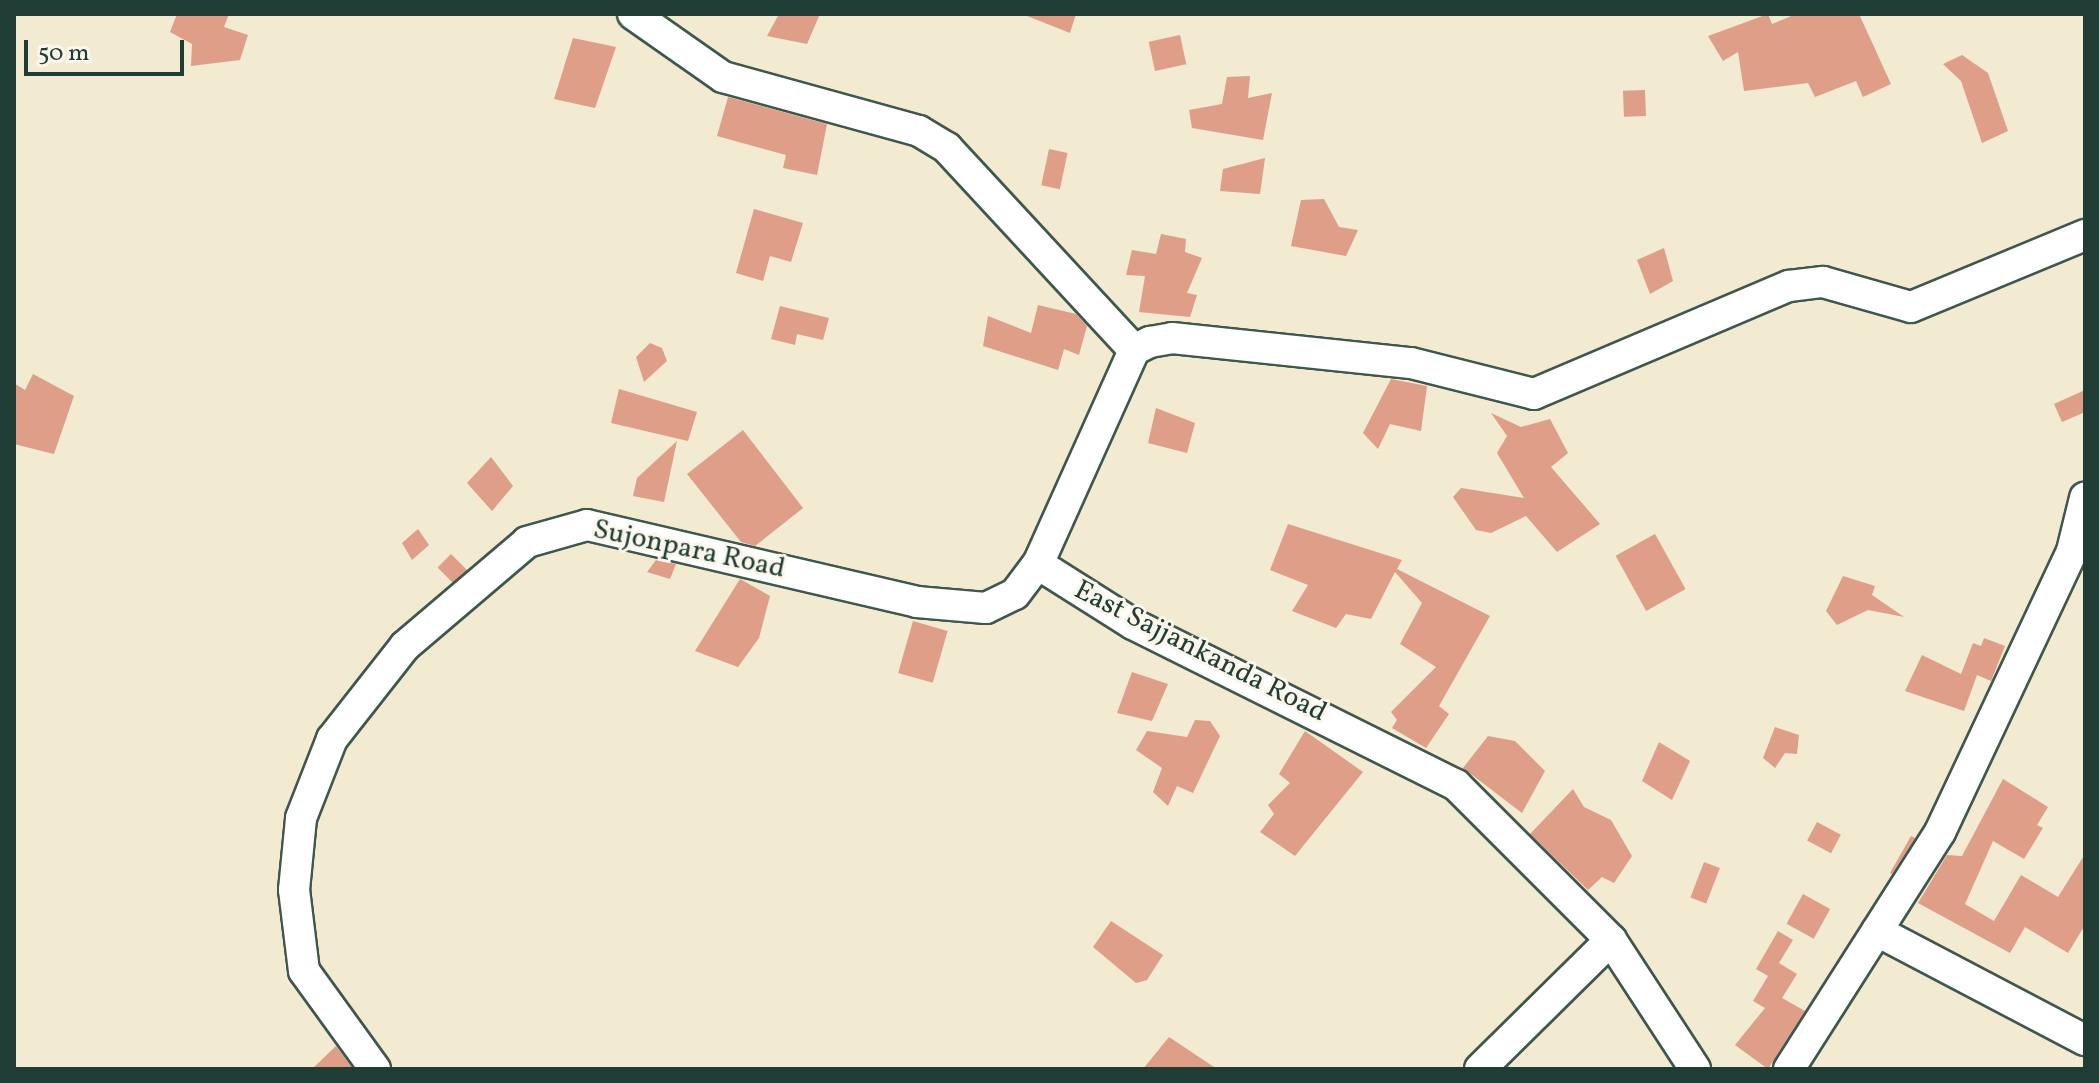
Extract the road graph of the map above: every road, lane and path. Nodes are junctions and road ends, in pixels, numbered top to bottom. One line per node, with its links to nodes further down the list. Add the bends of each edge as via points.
1 (633, 14): 3 (street, via 723,77 919,131 947,148)
2 (2085, 235): 3 (street, via 1911,307 1823,282 1789,286 1534,394 1411,363 1337,354 1172,338)
3 (1134, 350): 5 (street)
4 (2085, 498): 6 (street, via 2072,551 1995,721 1940,832)
5 (1038, 564): 7 (street, East Sajjankanda Road, via 1133,624 1456,785); 9 (street, Sujonpara Road, via 1015,594 986,608 917,602 587,525 527,542 475,581 405,646 332,739 301,818 294,890 304,971)
6 (1877, 931): 8 (street); 12 (street)
7 (1611, 940): 10 (street); 11 (street, East Sajjankanda Road)
8 (2085, 1040)
9 (375, 1069)
10 (1480, 1069)
11 (1695, 1069)
12 (1789, 1069)

